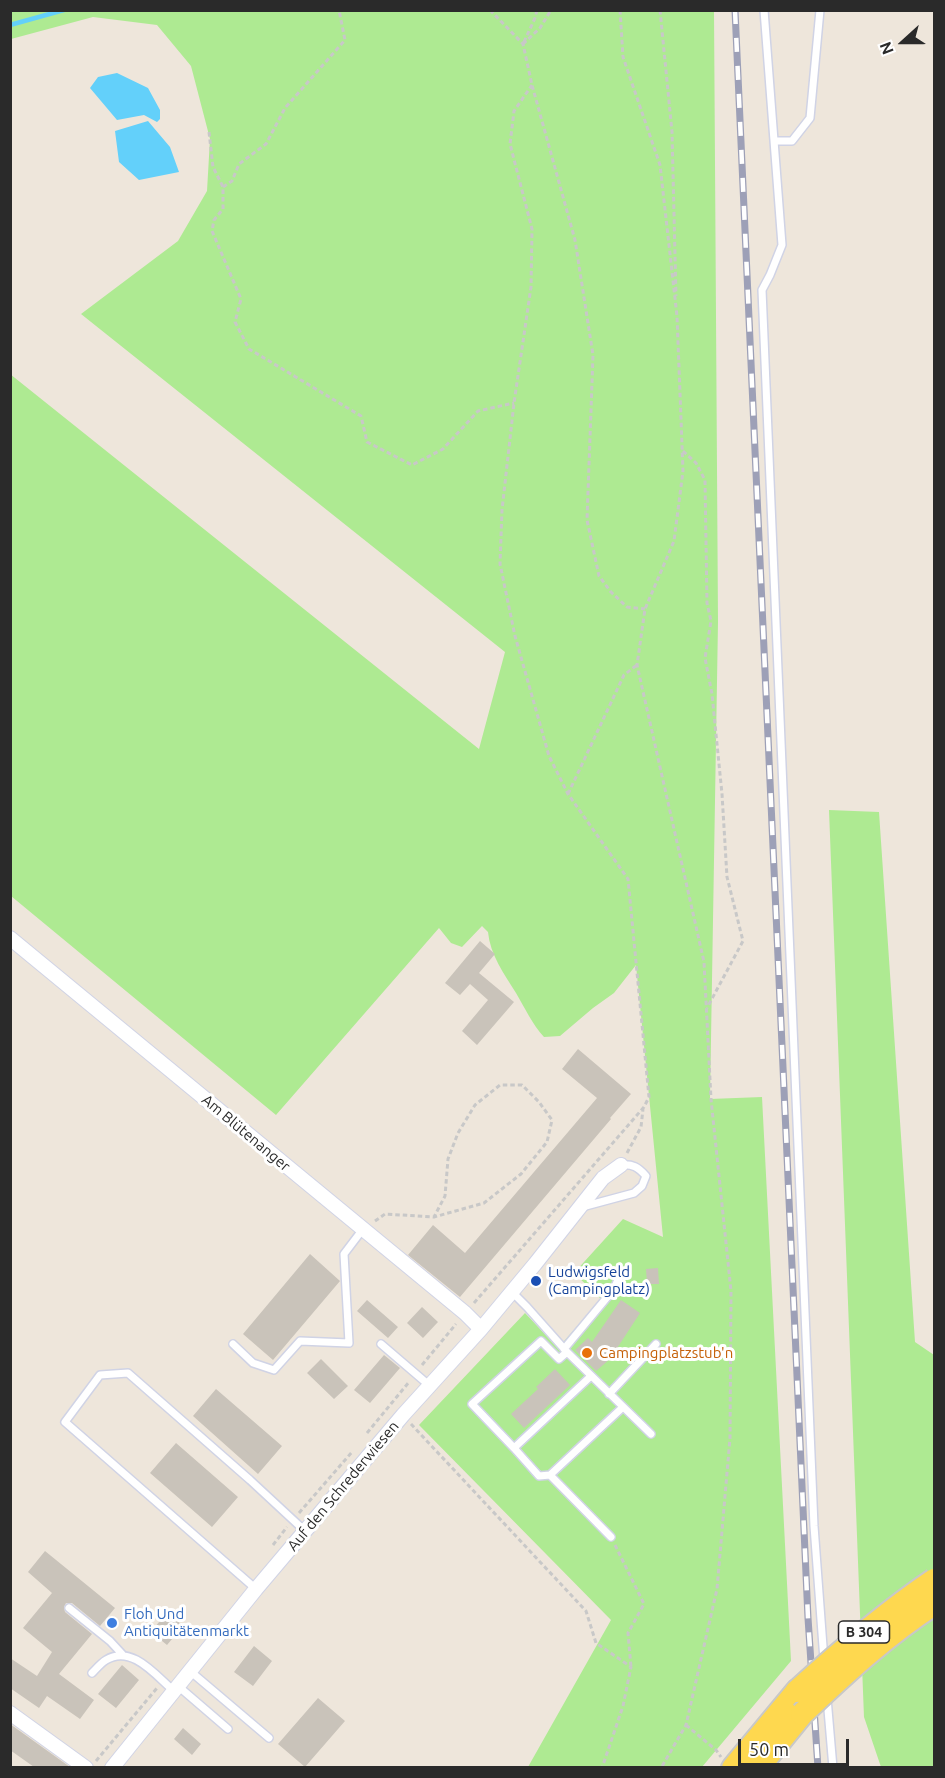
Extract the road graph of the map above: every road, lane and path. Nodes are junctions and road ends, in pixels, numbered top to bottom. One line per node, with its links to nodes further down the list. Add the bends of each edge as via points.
1 (339, 10): 13 (path, via 345,40 285,108 266,144 239,164 232,181)
2 (490, 10): 9 (path)
3 (537, 10): 9 (path)
4 (551, 10): 9 (path)
5 (620, 10): 14 (path, via 623,57 660,165)
6 (660, 10): 14 (path, via 672,132)
7 (764, 10): 12 (lane)
8 (820, 10): 12 (lane, via 810,118 792,141)
9 (523, 44): 10 (path)
10 (532, 85): 15 (path, via 514,111 510,144 532,229 531,287); 17 (path, via 575,240 593,355 587,520 599,576 627,607)
11 (209, 132): 13 (path, via 213,167)
12 (774, 141): 64 (lane, via 782,245 762,290 813,1514)
13 (223, 188): 15 (path, via 223,208 212,231 241,299 235,322 249,349 361,416 367,442 412,465 443,449 478,411)
14 (676, 316): 16 (path)
15 (514, 403): 19 (path, via 502,510 501,564 523,669 549,756)
16 (683, 451): 17 (path, via 674,541); 21 (path, via 696,463 705,480 707,603 711,621 705,658 721,783 727,878 743,941)
17 (645, 609): 18 (path)
18 (637, 665): 19 (path, via 624,675); 21 (path, via 704,962)
19 (568, 794): 22 (path, via 628,879 649,1097)
20 (10, 938): 26 (street, Am Blütenanger)
21 (706, 1010): 55 (path, via 731,1291 730,1438 717,1589)
22 (644, 1107): 23 (path, via 641,1127); 29 (path)
23 (621, 1165): 24 (street, Auf den Schrederwiesen, via 603,1178); 24 (lane, via 639,1168 645,1176 642,1186 634,1193)
24 (580, 1208): 28 (street, Auf den Schrederwiesen)
25 (434, 1217): 25 (path, via 483,1203 521,1174 547,1142 552,1120 522,1085 500,1085 475,1105 448,1159 445,1196); 26 (path, via 385,1214)
26 (363, 1230): 29 (street, Am Blütenanger); 31 (lane, via 345,1254 349,1343 300,1341 274,1370 254,1363)
27 (620, 1275): 34 (lane, via 614,1290)
28 (512, 1292): 30 (street, Auf den Schrederwiesen); 34 (lane)
29 (465, 1313): 30 (street, Am Blütenanger)
30 (481, 1329): 36 (street, Auf den Schrederwiesen)
31 (233, 1344)
32 (381, 1344): 36 (lane)
33 (656, 1344): 37 (lane)
34 (566, 1350): 35 (lane); 41 (lane, via 559,1359 541,1341 472,1404)
35 (591, 1376): 37 (lane); 41 (lane)
36 (430, 1386): 39 (street, Auf den Schrederwiesen)
37 (609, 1394): 38 (lane)
38 (624, 1407): 40 (lane); 42 (lane)
39 (402, 1415): 43 (street, Auf den Schrederwiesen); 50 (path, via 586,1611 596,1643)
40 (651, 1434)
41 (514, 1448): 42 (lane, via 539,1476)
42 (550, 1475): 44 (lane)
43 (305, 1531): 46 (street, Auf den Schrederwiesen); 46 (lane, via 128,1373 100,1375 65,1422)
44 (611, 1537): 50 (path, via 644,1604 627,1633)
45 (934, 1580): 58 (main road, B 304, bridge, via 852,1642 797,1691)
46 (256, 1589): 51 (street, Auf den Schrederwiesen)
47 (934, 1604): 63 (main road, B 304, bridge, via 853,1666 802,1714)
48 (69, 1608): 49 (lane)
49 (122, 1654): 52 (lane, via 106,1659); 53 (lane, via 145,1664)
50 (631, 1667): 61 (path, via 623,1706)
51 (190, 1671): 53 (street, Auf den Schrederwiesen); 57 (lane)
52 (92, 1673)
53 (176, 1688): 56 (lane); 60 (street, Auf den Schrederwiesen)
54 (10, 1713): 59 (street)
55 (686, 1725): 58 (path); 62 (path)
56 (228, 1729)
57 (269, 1738)
58 (727, 1763)
59 (86, 1767)
60 (112, 1767)
61 (602, 1767)
62 (661, 1767)
63 (758, 1767)
64 (832, 1767)

